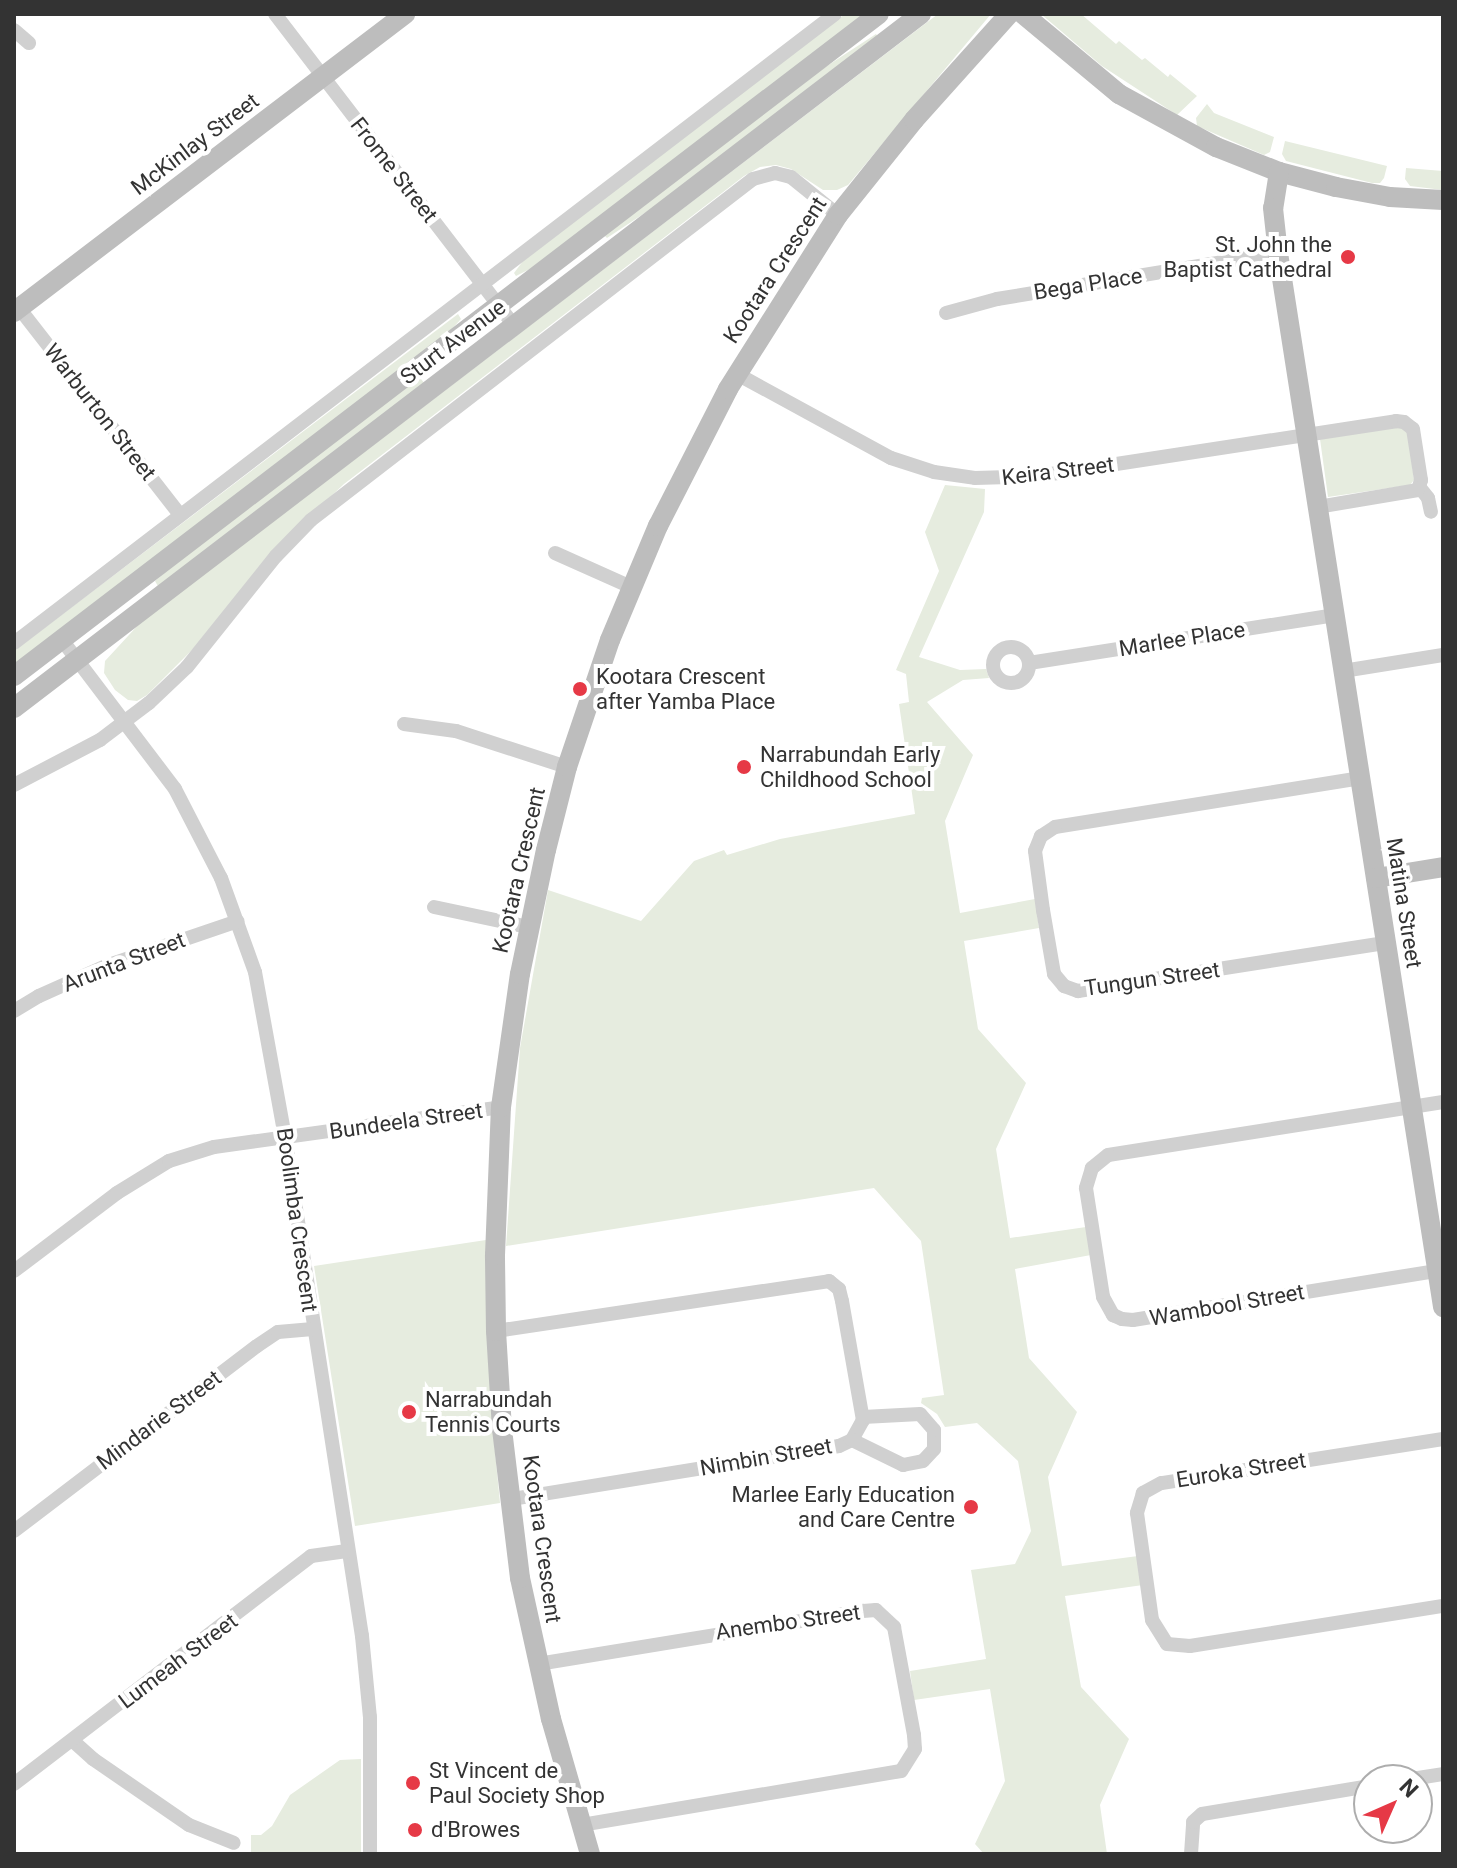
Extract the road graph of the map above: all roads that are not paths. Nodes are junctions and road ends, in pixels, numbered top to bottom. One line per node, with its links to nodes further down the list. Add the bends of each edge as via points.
1 (275, 14): 10 (street, Frome Street)
2 (405, 14): 10 (street, McKinlay Street)
3 (835, 14): 15 (street, Sturt Avenue)
4 (879, 14): 16 (street, Sturt Avenue)
5 (921, 14): 19 (street, Sturt Avenue)
6 (1009, 14): 13 (street, Kootara Crescent)
7 (1023, 14): 11 (street, via 1082,67 1138,107)
8 (14, 30): 9 (street)
9 (29, 43)
10 (323, 77): 15 (street, Frome Street); 17 (street, McKinlay Street)
11 (1279, 172): 12 (street, via 1390,197); 14 (street, Matina Street, via 1273,208)
12 (1443, 200)
13 (838, 215): 20 (street, Kootara Crescent); 37 (street, via 791,177 775,173 753,179 311,520 187,667)
14 (1278, 253): 18 (street, Bega Place, via 997,299); 21 (street, Matina Street)
15 (482, 284): 16 (street, Frome Street); 25 (street, Sturt Avenue)
16 (499, 306): 19 (street, Frome Street); 29 (street, Sturt Avenue)
17 (17, 310): 25 (street, Warburton Street)
18 (946, 313)
19 (514, 326): 32 (street, Sturt Avenue)
20 (737, 374): 21 (street, Keira Street, via 878,453 962,477 1038,476); 27 (street, Kootara Crescent)
21 (1306, 435): 22 (street, via 1404,422 1415,435); 23 (street, Matina Street)
22 (1420, 488): 23 (street); 24 (street)
23 (1318, 507): 28 (street, Matina Street)
24 (1431, 512)
25 (180, 515): 30 (street, Sturt Avenue)
26 (555, 553): 27 (street)
27 (631, 587): 39 (street, Kootara Crescent)
28 (1335, 615): 33 (street, Marlee Place); 34 (street, Matina Street)
29 (62, 640): 32 (street, Boolimba Crescent); 35 (street, Sturt Avenue)
30 (14, 643)
31 (1443, 655): 34 (street)
32 (78, 659): 36 (street, Sturt Avenue); 37 (street, Boolimba Crescent)
33 (1029, 663)
34 (1343, 671): 40 (street, Matina Street)
35 (14, 676)
36 (14, 708)
37 (125, 721): 41 (street); 45 (street, Boolimba Crescent, via 175,789)
38 (404, 724): 39 (street, via 456,731)
39 (567, 767): 46 (street, Kootara Crescent)
40 (1361, 778): 43 (street, Matina Street); 47 (street, Tungun Street, via 1055,827 1044,833 1035,851 1041,897 1054,974 1074,991)
41 (14, 785)
42 (1443, 867): 43 (street)
43 (1376, 878): 47 (street, Matina Street)
44 (434, 907): 46 (street)
45 (238, 921): 48 (street, Arunta Street, via 106,966); 52 (street, Boolimba Crescent, via 255,972)
46 (528, 927): 50 (street, Kootara Crescent)
47 (1386, 943): 51 (street, Matina Street)
48 (14, 1011)
49 (1443, 1102): 51 (street)
50 (501, 1107): 52 (street, Bundeela Street); 57 (street, Kootara Crescent)
51 (1411, 1107): 53 (street, Matina Street); 53 (street, Wambool Street, via 1108,1155 1087,1175 1094,1246 1107,1308 1133,1320)
52 (285, 1137): 54 (street, Bundeela Street, via 214,1147 169,1161); 56 (street, Boolimba Crescent)
53 (1440, 1270): 55 (street, Matina Street)
54 (14, 1271)
55 (1443, 1307)
56 (313, 1329): 62 (street, Mindarie Street, via 278,1332 257,1346); 63 (street, Boolimba Crescent)
57 (496, 1331): 58 (street, via 829,1281 839,1289); 61 (street, Kootara Crescent)
58 (863, 1417): 60 (street, Nimbin Street); 60 (street, via 920,1414 934,1430 934,1449 923,1461 903,1465)
59 (1443, 1439): 64 (street, Euroka Street, via 1161,1483 1143,1493 1137,1513 1152,1620 1167,1644 1190,1646)
60 (852, 1440): 61 (street, Nimbin Street)
61 (511, 1499): 65 (street, Kootara Crescent)
62 (14, 1531)
63 (347, 1551): 66 (street, Lumeah Street, via 311,1556); 71 (street, Boolimba Crescent, via 370,1717)
64 (1443, 1606)
65 (538, 1664): 69 (street, Kootara Crescent); 69 (street, Anembo Street, via 863,1611 876,1610 894,1627 915,1749 901,1771)
66 (73, 1741): 67 (street, Lumeah Street); 70 (street, via 189,1825)
67 (14, 1784)
68 (1353, 1789): 73 (street, via 1202,1814 1193,1822)
69 (581, 1825): 72 (street, Kootara Crescent)
70 (234, 1843)
71 (370, 1854)
72 (590, 1854)
73 (1191, 1854)

